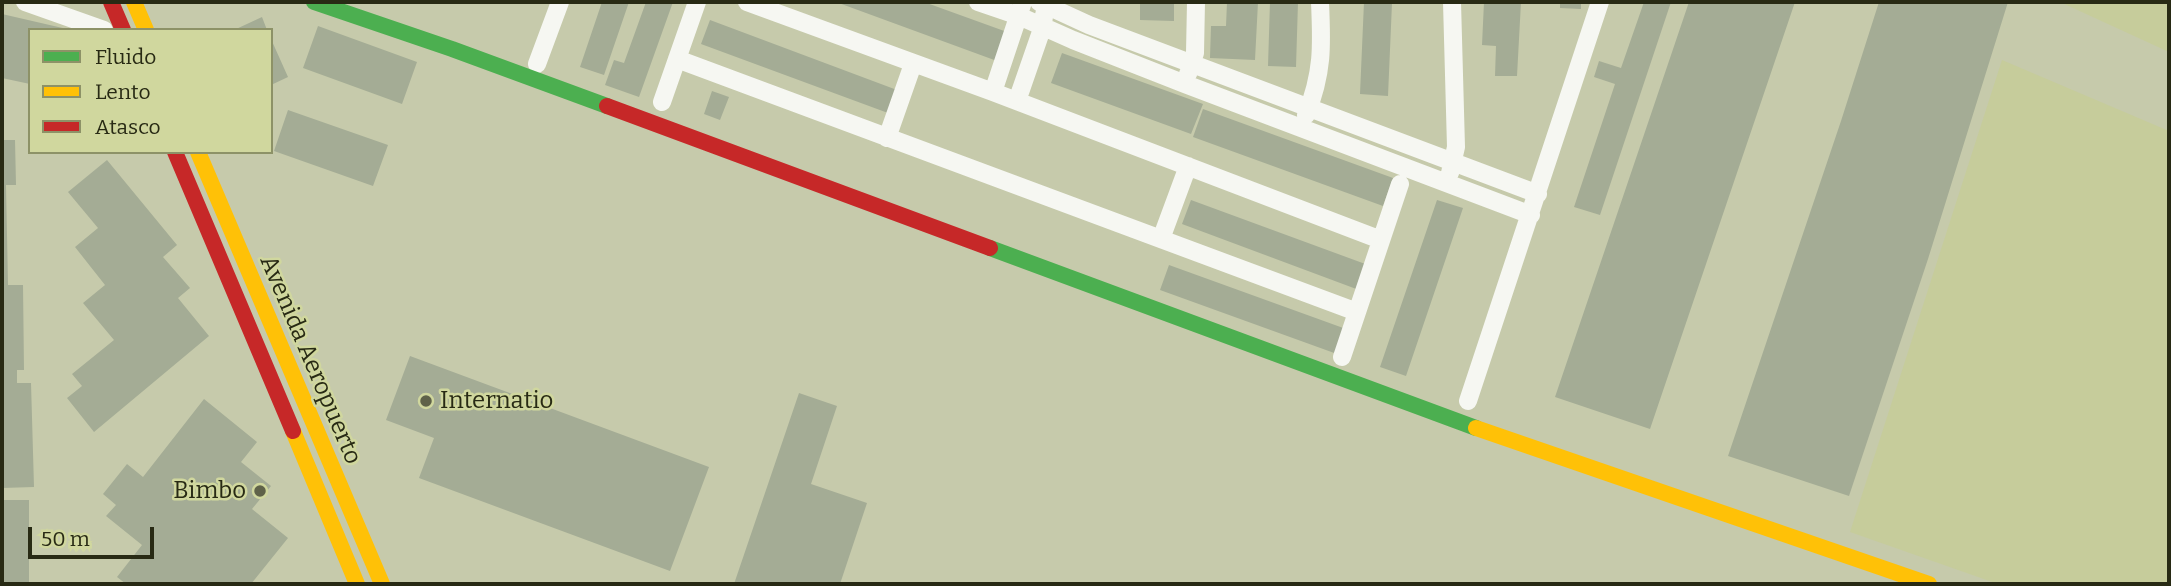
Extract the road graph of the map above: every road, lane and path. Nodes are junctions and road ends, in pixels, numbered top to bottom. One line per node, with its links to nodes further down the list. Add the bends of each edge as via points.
1 (25, 2): 17 (street)
2 (111, 2): 18 (street)
3 (134, 2): 19 (street)
4 (314, 2): 47 (street, via 1501,436)
5 (560, 2): 22 (street)
6 (698, 2): 21 (street)
7 (747, 2): 23 (street)
8 (978, 2): 15 (street)
9 (1043, 2): 16 (street); 24 (street)
10 (1195, 2): 24 (street)
11 (1321, 2): 29 (street, via 1320,68)
12 (1452, 2): 34 (street)
13 (1585, 2): 20 (street)
14 (1600, 2): 20 (street)
15 (1021, 9): 16 (street); 26 (street)
16 (1043, 26): 25 (street); 27 (street)
17 (98, 28)
18 (122, 28)
19 (145, 28)
20 (1586, 44): 38 (street)
21 (677, 59): 28 (street); 31 (street)
22 (537, 64)
23 (913, 64): 26 (street); 31 (street)
24 (1191, 64): 25 (street); 29 (street)
25 (1185, 84): 30 (street)
26 (993, 92): 27 (street)
27 (1017, 101): 35 (street)
28 (662, 102)
29 (1309, 106): 30 (street); 34 (street)
30 (1300, 127): 36 (street)
31 (887, 138): 40 (street)
32 (176, 154): 45 (street, Avenida Aeropuerto)
33 (199, 154): 46 (street, Avenida Aeropuerto)
34 (1454, 162): 36 (street); 38 (street)
35 (1188, 166): 40 (street); 41 (street)
36 (1447, 183): 39 (street)
37 (1400, 184): 41 (street)
38 (1538, 194): 39 (street)
39 (1531, 215): 44 (street)
40 (1161, 239): 42 (street)
41 (1381, 240): 42 (street)
42 (1357, 312): 43 (street)
43 (1342, 357)
44 (1468, 401)
45 (357, 584)
46 (382, 584)
47 (1930, 584)

